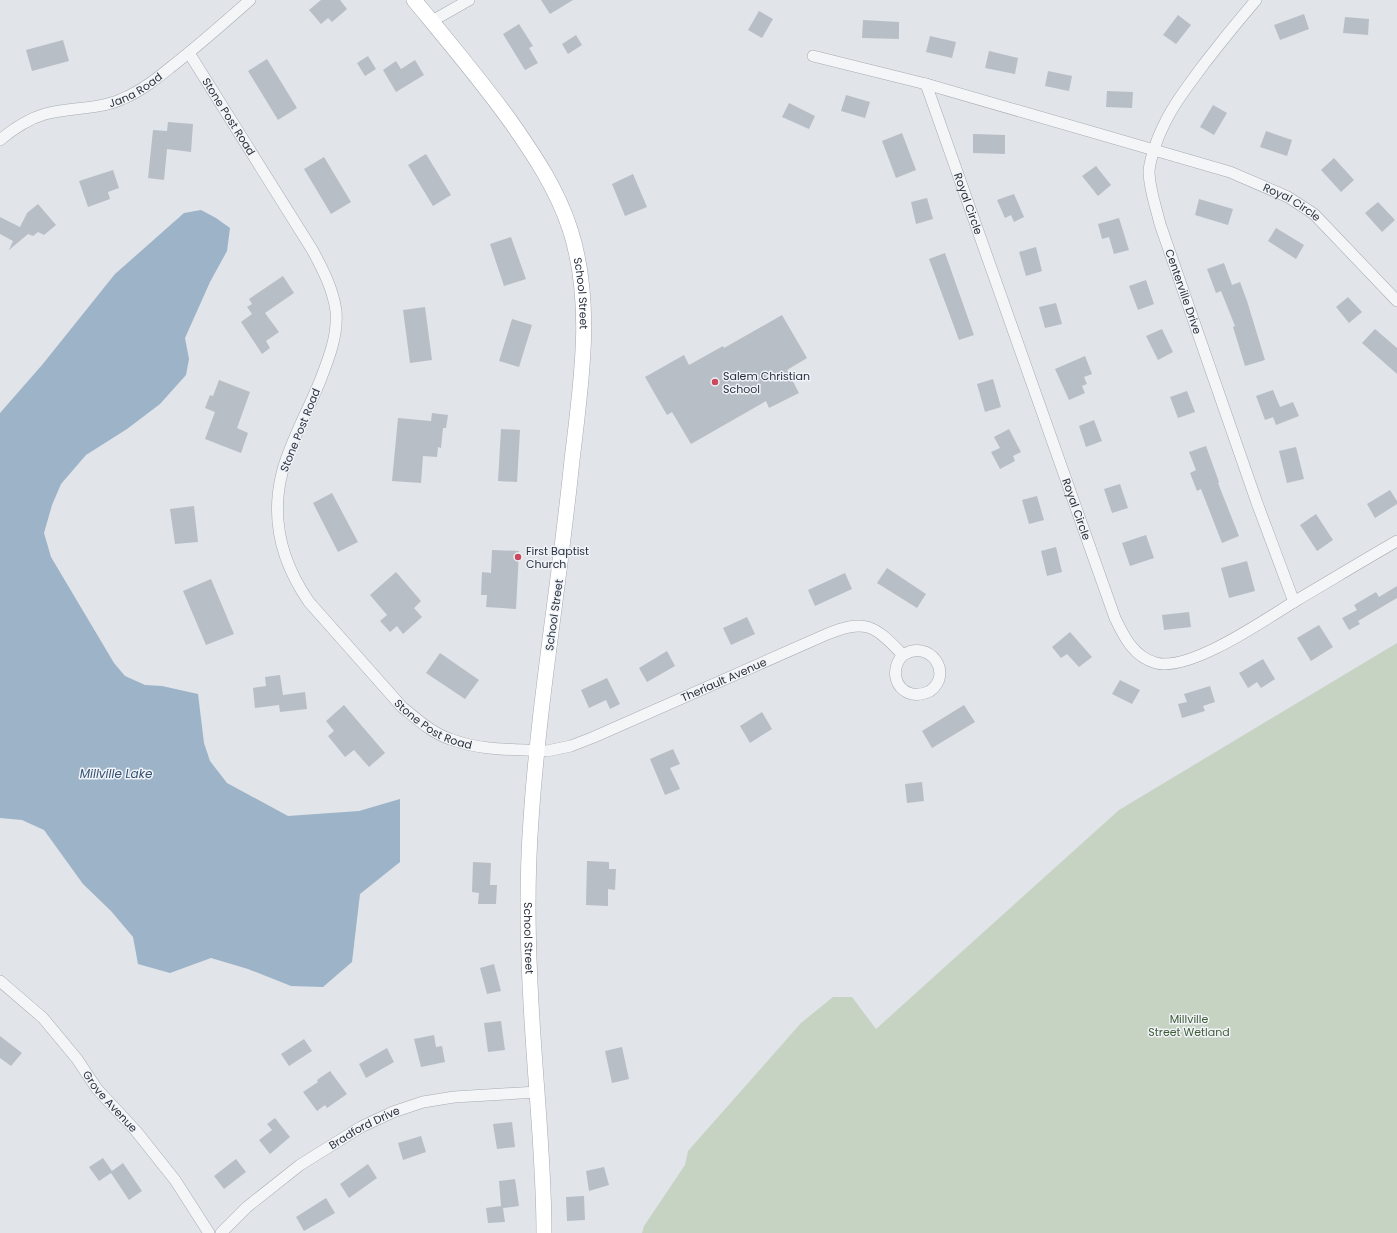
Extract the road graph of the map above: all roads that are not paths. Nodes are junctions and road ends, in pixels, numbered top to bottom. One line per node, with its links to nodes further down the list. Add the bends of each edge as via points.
1 (250, 0): 6 (street, Jana Road)
2 (414, 0): 5 (street, School Street)
3 (469, 0): 5 (street)
4 (1256, 0): 10 (street, Centerville Drive, via 1179,98 1165,121)
5 (432, 21): 15 (street, School Street, via 500,106 536,158 561,204 570,229 581,281 583,346 580,391)
6 (189, 53): 9 (street, Jana Road, via 153,81 122,100 45,114 12,130); 15 (street, Stone Post Road, via 313,252 324,272 336,310 336,330 332,349 288,456 279,489 278,518 281,541 284,558 291,573 325,622 402,707 418,720 444,737 465,744)
7 (813, 56): 8 (street, Royal Circle)
8 (926, 84): 10 (street, Royal Circle); 13 (street, Royal Circle, via 1115,618 1130,646 1142,657 1156,664 1188,659 1230,641)
9 (0, 140)
10 (1153, 150): 11 (street, Royal Circle, via 1230,172 1288,197 1314,214); 13 (street, Centerville Drive, via 1149,170 1160,224 1256,503)
11 (1397, 301)
12 (1397, 541): 13 (street, Royal Circle)
13 (1294, 602)
14 (903, 655): 14 (street, via 897,662 895,671 902,689 915,694 932,689 939,674 938,665 933,657 916,650); 15 (street, Theriault Avenue, via 882,634 874,630 861,626 840,629 594,737 556,750)
15 (538, 750): 17 (street, School Street, via 531,818 528,928)
16 (0, 981): 18 (street, Grove Avenue, via 43,1018 98,1089 175,1180)
17 (538, 1092): 19 (street, Bradford Drive, via 454,1097 423,1102 393,1112 361,1127 300,1165 247,1207); 20 (street, School Street)
18 (209, 1233)
19 (221, 1233)
20 (544, 1233)

